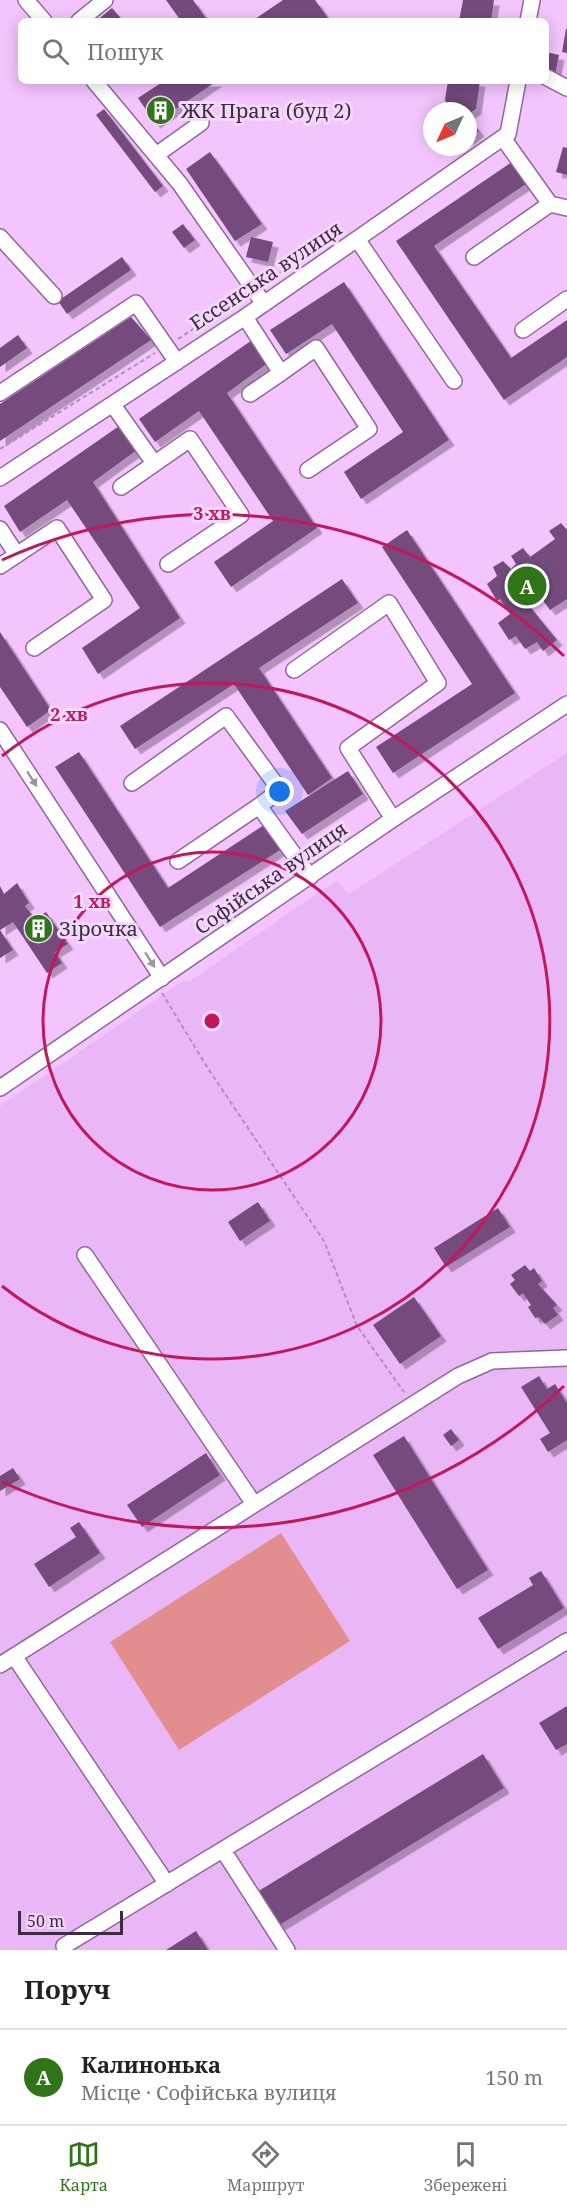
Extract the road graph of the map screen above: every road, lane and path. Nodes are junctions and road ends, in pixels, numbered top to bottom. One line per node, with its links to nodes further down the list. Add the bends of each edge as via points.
1 (26, 0): 4 (street)
2 (105, 0): 5 (street)
3 (532, 0): 6 (street)
4 (41, 18)
5 (83, 18)
6 (529, 18)
7 (549, 79): 10 (street)
8 (97, 84): 13 (street)
9 (517, 84): 12 (street, via 508,134)
10 (567, 88)
11 (201, 123): 13 (street)
12 (503, 138): 14 (street); 17 (street, Ессенська вулиця)
13 (156, 155): 20 (street)
14 (550, 204): 15 (street); 18 (street)
15 (567, 208)
16 (0, 237): 21 (street)
17 (357, 239): 23 (street, Ессенська вулиця); 29 (street)
18 (474, 257)
19 (299, 261): 20 (path)
20 (254, 289): 23 (street); 26 (path)
21 (54, 296)
22 (567, 299): 25 (street)
23 (264, 304): 24 (street, Ессенська вулиця)
24 (245, 317): 27 (street, Ессенська вулиця); 28 (street)
25 (523, 330)
26 (166, 347): 27 (street); 30 (street, via 136,303); 33 (path)
27 (177, 362): 32 (street, Ессенська вулиця)
28 (280, 373): 31 (street); 35 (street, via 316,348 369,429)
29 (454, 381)
30 (0, 393)
31 (250, 394)
32 (113, 405): 34 (street); 36 (street, Ессенська вулиця)
33 (0, 449)
34 (154, 464): 37 (street); 40 (street, via 190,439 241,515)
35 (308, 470)
36 (0, 478)
37 (121, 486)
38 (0, 529): 39 (street)
39 (17, 555): 41 (street); 42 (street, via 57,528 104,600)
40 (168, 564)
41 (0, 566)
42 (34, 648)
43 (294, 669): 48 (street, via 389,603 438,683 348,748)
44 (567, 704): 48 (street, Софійська вулиця)
45 (0, 730): 51 (street, one-way to 51)
46 (132, 783): 47 (street, via 226,716 280,790)
47 (259, 806): 49 (street); 50 (street)
48 (393, 819): 50 (street, Софійська вулиця)
49 (178, 861)
50 (310, 877): 51 (street, Софійська вулиця)
51 (162, 984): 52 (street, Софійська вулиця); 55 (path, via 209,1070 324,1241 357,1326)
52 (0, 1088)
53 (85, 1255): 56 (street)
54 (567, 1358): 55 (street, via 492,1361 458,1376)
55 (413, 1404): 56 (street)
56 (254, 1504): 58 (street)
57 (567, 1641): 60 (street)
58 (14, 1656): 59 (street); 61 (street)
59 (0, 1665)
60 (223, 1850): 61 (street); 63 (street)
61 (167, 1884): 62 (street)
62 (64, 1946)
63 (287, 1950)

